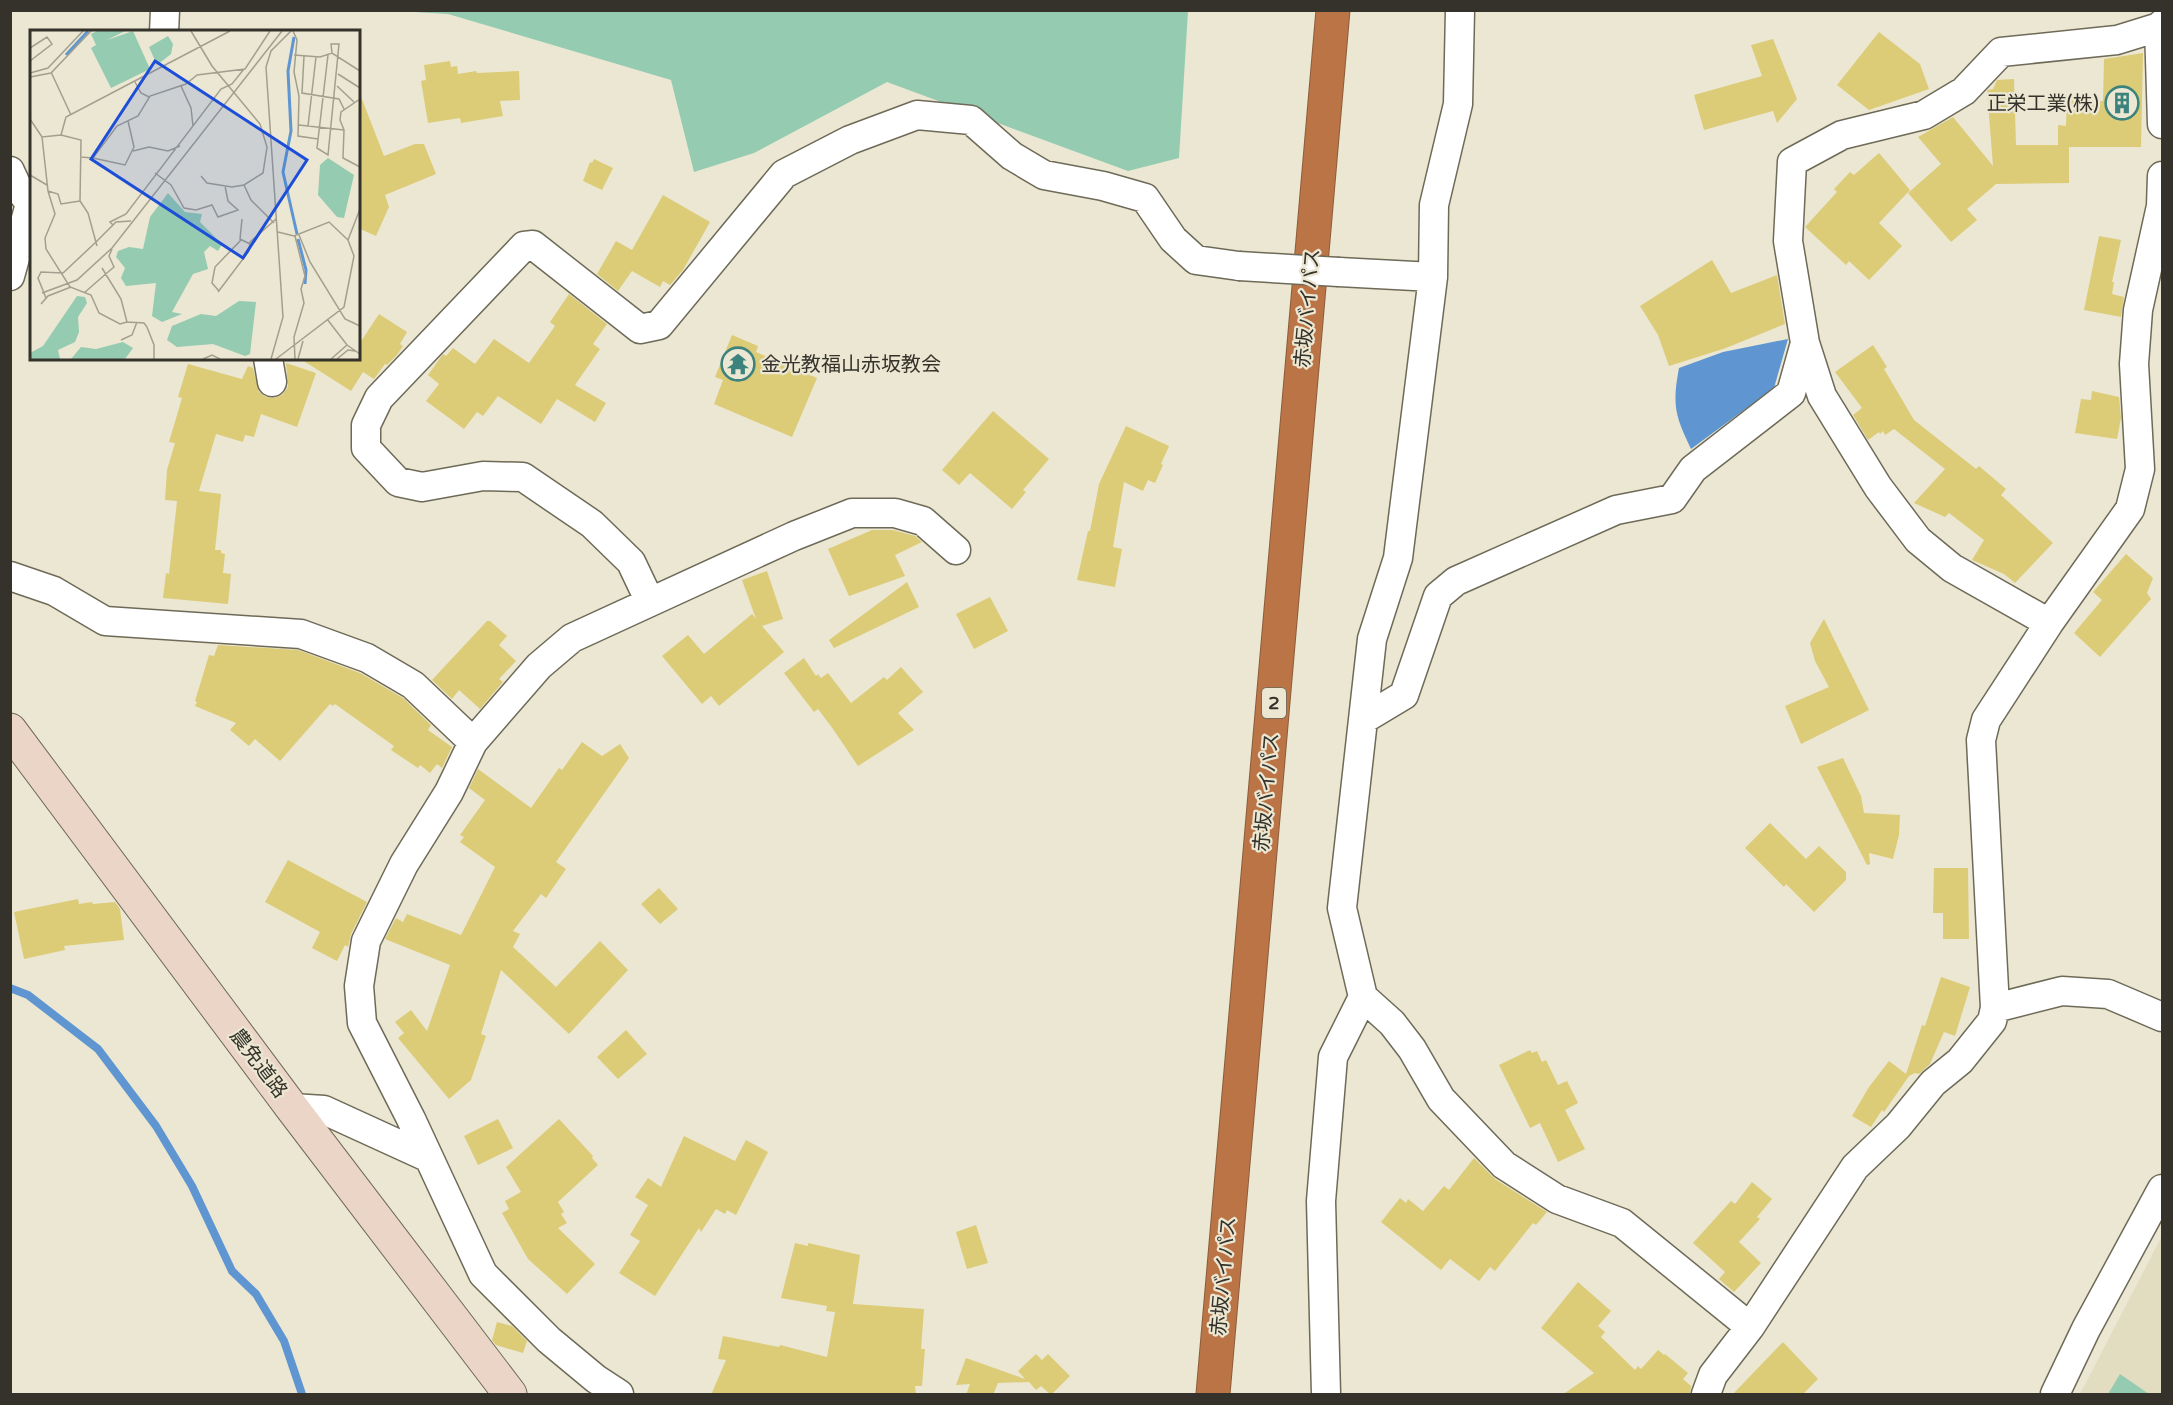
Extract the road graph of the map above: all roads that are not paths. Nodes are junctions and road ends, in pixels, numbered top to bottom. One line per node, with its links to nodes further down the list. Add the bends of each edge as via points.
1 (165, 10): 6 (street)
2 (1317, 10): 29 (highway, 赤坂バイパス / 2)
3 (1332, 10): 30 (highway, 赤坂バイパス / 2)
4 (1460, 10): 11 (street, via 1458,104 1434,206)
5 (2161, 26): 7 (street); 12 (street, via 2116,40 2001,52 1964,91 1924,115 1842,135 1792,162 1788,241)
6 (164, 30)
7 (2163, 124)
8 (2163, 176): 16 (street, via 2161,206 2138,310 2134,364 2140,469 2130,509)
9 (19, 178): 10 (street, via 30,204)
10 (10, 276)
11 (1433, 277): 15 (street, bridge, via 1196,260 1173,239 1145,198 1044,175 1012,156 971,120 917,115 850,140 783,174 659,326 640,329 533,245 524,246 379,398 366,425 366,448 398,482 422,488 483,476 523,477 592,524 631,562); 17 (street, via 1398,558 1372,639)
12 (1805, 343): 16 (street, via 1822,396 1878,487 1918,540 1952,568); 17 (street, via 1791,393 1693,469 1672,499 1616,510 1456,581 1438,596 1404,696)
13 (956, 550): 15 (street, via 923,521 895,513 852,513)
14 (10, 576): 19 (street, via 54,591 105,621 301,634 367,658 413,685)
15 (650, 602): 19 (street, via 572,638 539,666)
16 (2049, 623): 21 (street, via 1986,720 1981,740)
17 (1364, 719): 20 (street, via 1342,908)
18 (10, 730): 23 (street, 農免道路)
19 (473, 742): 24 (street, via 366,941 359,986 362,1023)
20 (1363, 998): 26 (street, via 1392,1023 1441,1099 1504,1165 1557,1199 1622,1223); 31 (street, via 1333,1057 1321,1201)
21 (1995, 1008): 22 (street, via 2062,991 2108,994); 26 (street, via 1992,1021 1960,1061 1933,1083 1898,1126 1855,1167)
22 (2163, 1017)
23 (292, 1108): 24 (street, via 324,1110); 28 (street, 農免道路)
24 (429, 1158): 27 (street, via 483,1274)
25 (2163, 1189): 33 (street, via 2086,1329)
26 (1750, 1327): 32 (street, via 1713,1375)
27 (599, 1390)
28 (510, 1395)
29 (1200, 1395)
30 (1213, 1395)
31 (1326, 1395)
32 (1706, 1395)
33 (2055, 1395)

